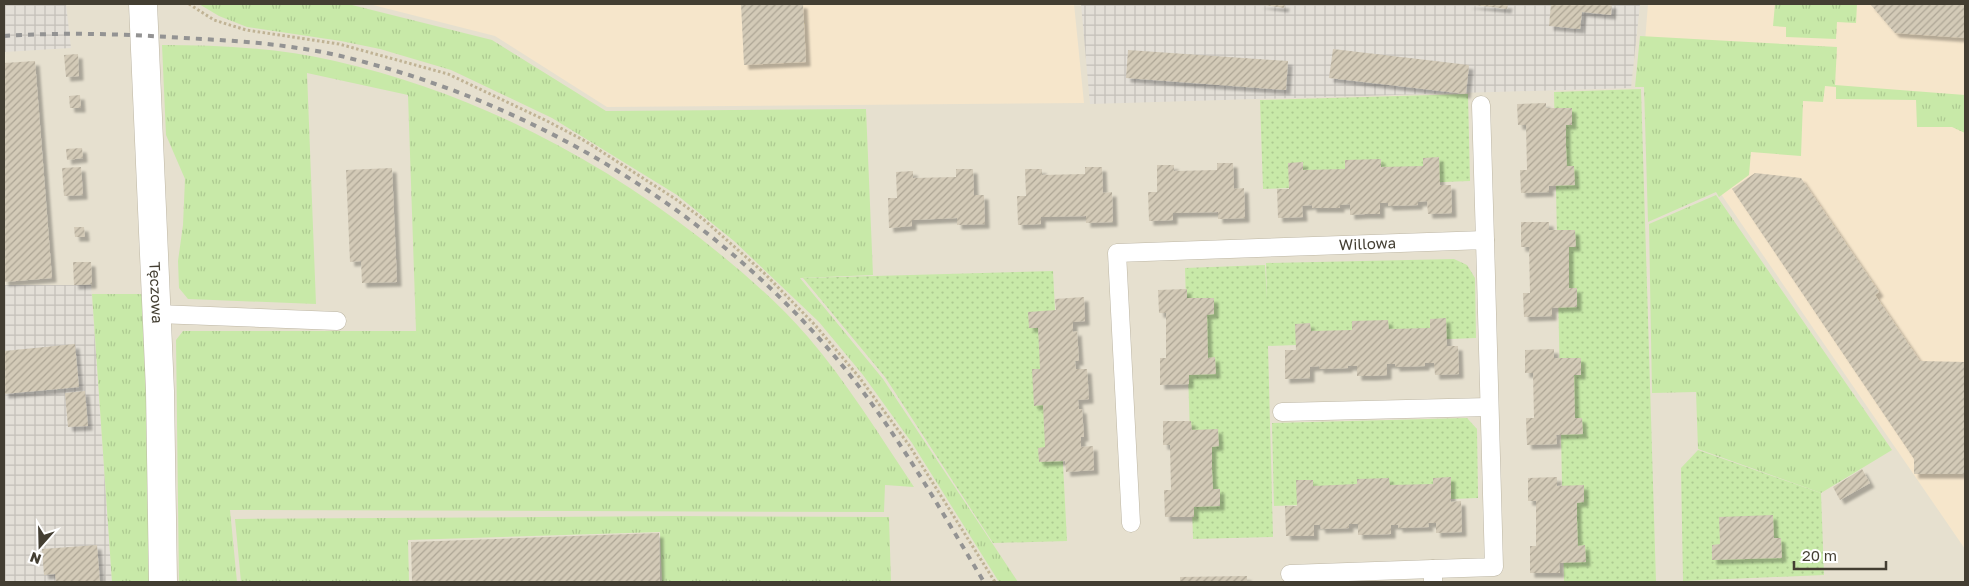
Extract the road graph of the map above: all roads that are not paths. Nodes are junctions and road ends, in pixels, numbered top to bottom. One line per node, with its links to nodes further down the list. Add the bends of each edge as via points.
1 (143, 4): 4 (street, Tęczowa)
2 (1481, 105): 3 (lane)
3 (1485, 240): 6 (lane); 8 (lane, Willowa, via 1117,253)
4 (157, 314): 5 (lane); 11 (street, Tęczowa)
5 (337, 321)
6 (1489, 407): 7 (lane); 10 (lane, via 1494,568)
7 (1282, 412)
8 (1131, 522)
9 (1290, 574): 10 (lane)
10 (1433, 576)
11 (163, 582)

